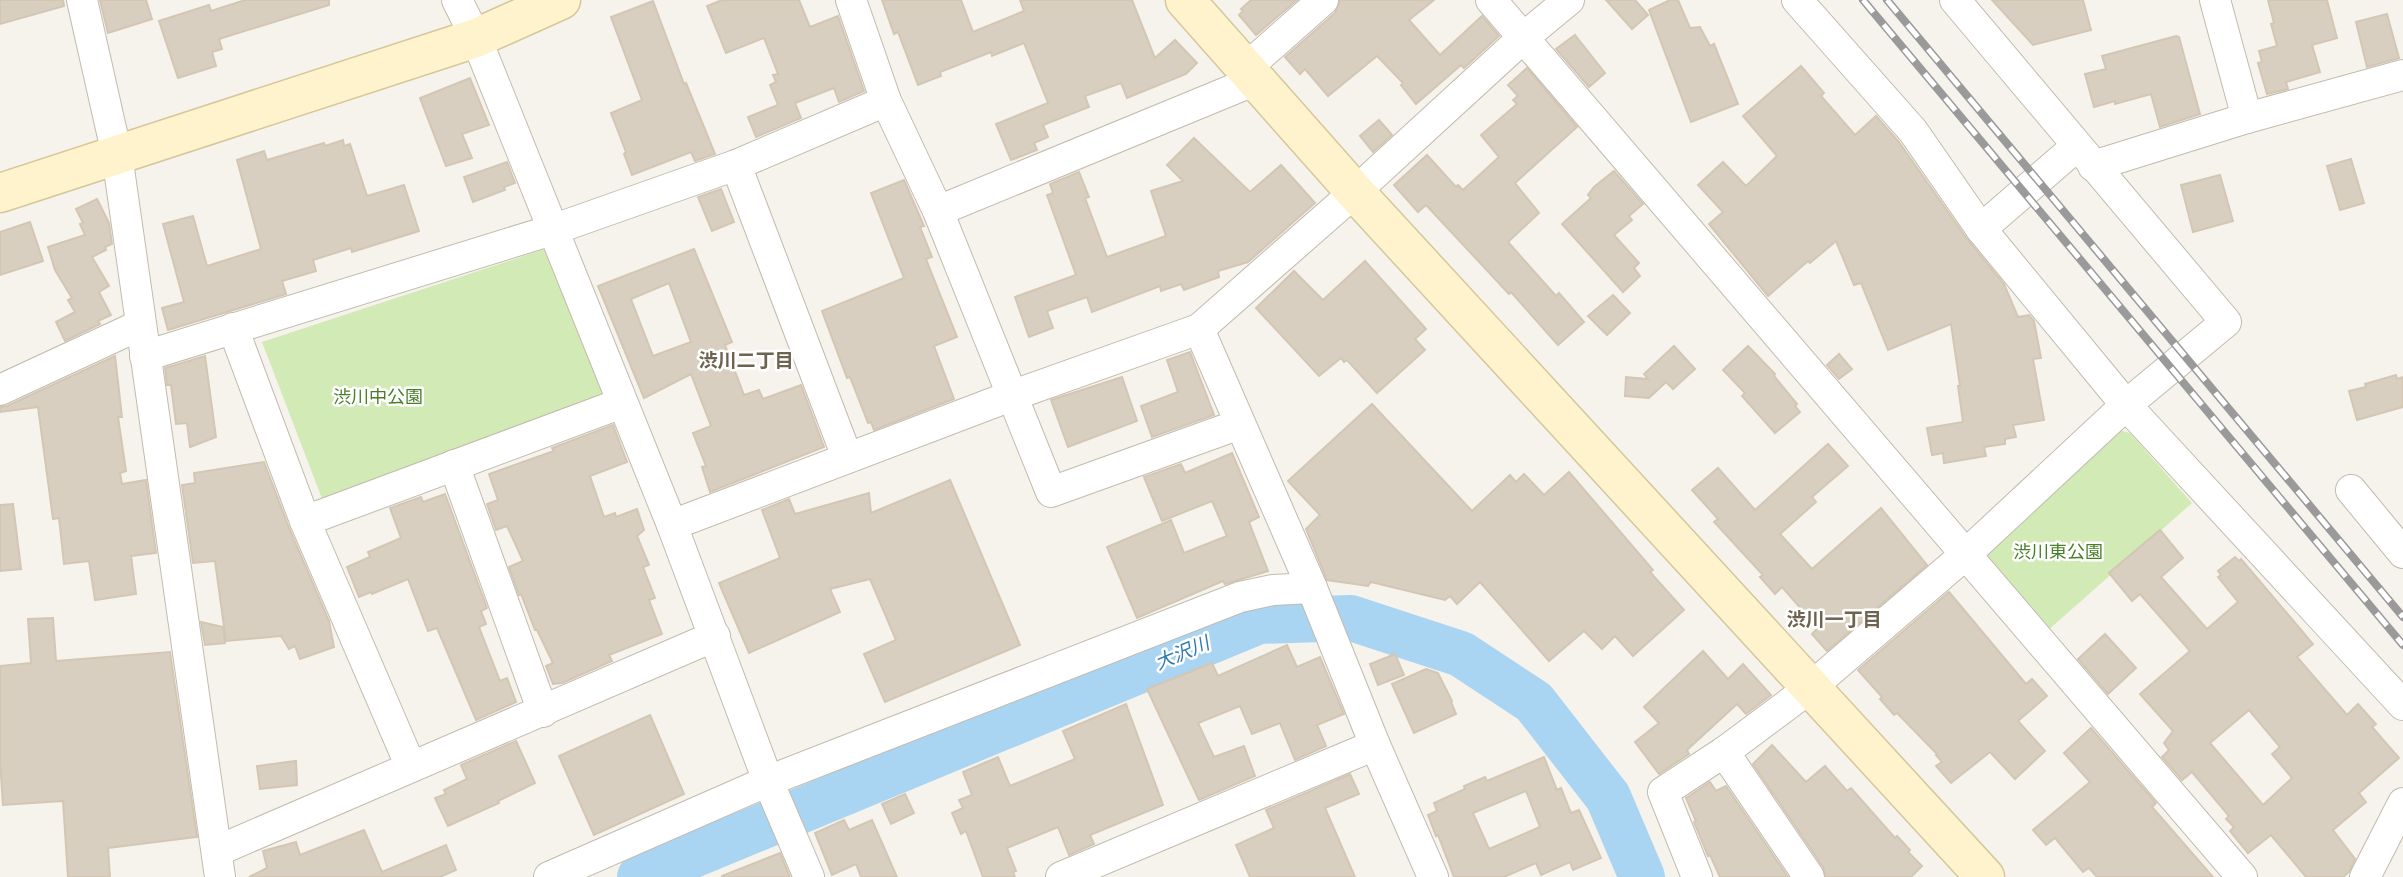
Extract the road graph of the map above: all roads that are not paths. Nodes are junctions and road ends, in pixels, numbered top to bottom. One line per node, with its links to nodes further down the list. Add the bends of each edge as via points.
1 (82, 0): 18 (street)
2 (457, 0): 12 (street)
3 (561, 0): 12 (street)
4 (851, 0): 16 (street)
5 (1185, 0): 14 (street)
6 (1323, 0): 14 (street)
7 (1491, 0): 13 (street)
8 (1569, 0): 13 (street)
9 (1797, 0): 24 (street, via 1913,131)
10 (1955, 0): 19 (street)
11 (2215, 0): 17 (street)
12 (476, 38): 18 (street); 25 (street)
13 (1523, 38): 21 (street); 41 (street)
14 (1250, 75): 21 (street); 23 (street)
15 (2403, 75): 17 (street)
16 (886, 101): 20 (street); 23 (street)
17 (2247, 118): 19 (street)
18 (117, 155): 22 (street); 26 (street)
19 (2085, 156): 24 (street); 33 (street, via 2226,322)
20 (736, 165): 25 (street); 35 (street)
21 (1355, 192): 28 (street); 44 (street)
22 (0, 193)
23 (937, 211): 31 (street)
24 (1981, 229): 33 (street)
25 (552, 230): 27 (street); 32 (street)
26 (140, 325): 29 (street); 30 (street)
27 (233, 328): 29 (street); 38 (street)
28 (1199, 329): 31 (street); 34 (street)
29 (145, 356): 52 (street)
30 (0, 390)
31 (1011, 396): 34 (street, via 1051,492); 35 (street)
32 (622, 403): 36 (street); 39 (street)
33 (2126, 405): 41 (street); 45 (street)
34 (1240, 424): 42 (street)
35 (847, 457): 39 (street)
36 (454, 465): 38 (street); 46 (street)
37 (2351, 490): 40 (street)
38 (305, 521): 49 (street)
39 (672, 525): 43 (street)
40 (2403, 553)
41 (1966, 554): 44 (street); 60 (street)
42 (1312, 588): 47 (street); 50 (street, via 1240,597)
43 (715, 636): 46 (street); 50 (street)
44 (1810, 688): 48 (street); 59 (street)
45 (2403, 705)
46 (543, 712): 49 (street)
47 (1375, 745): 55 (street); 56 (street)
48 (1724, 752): 57 (street, via 1663,792); 58 (street)
49 (411, 767): 52 (street)
50 (768, 781): 53 (street); 54 (street)
51 (2403, 803): 61 (street)
52 (218, 864)
53 (549, 877)
54 (809, 877)
55 (1061, 877)
56 (1433, 877)
57 (1697, 877)
58 (1809, 877)
59 (1985, 877)
60 (2242, 877)
61 (2365, 877)

